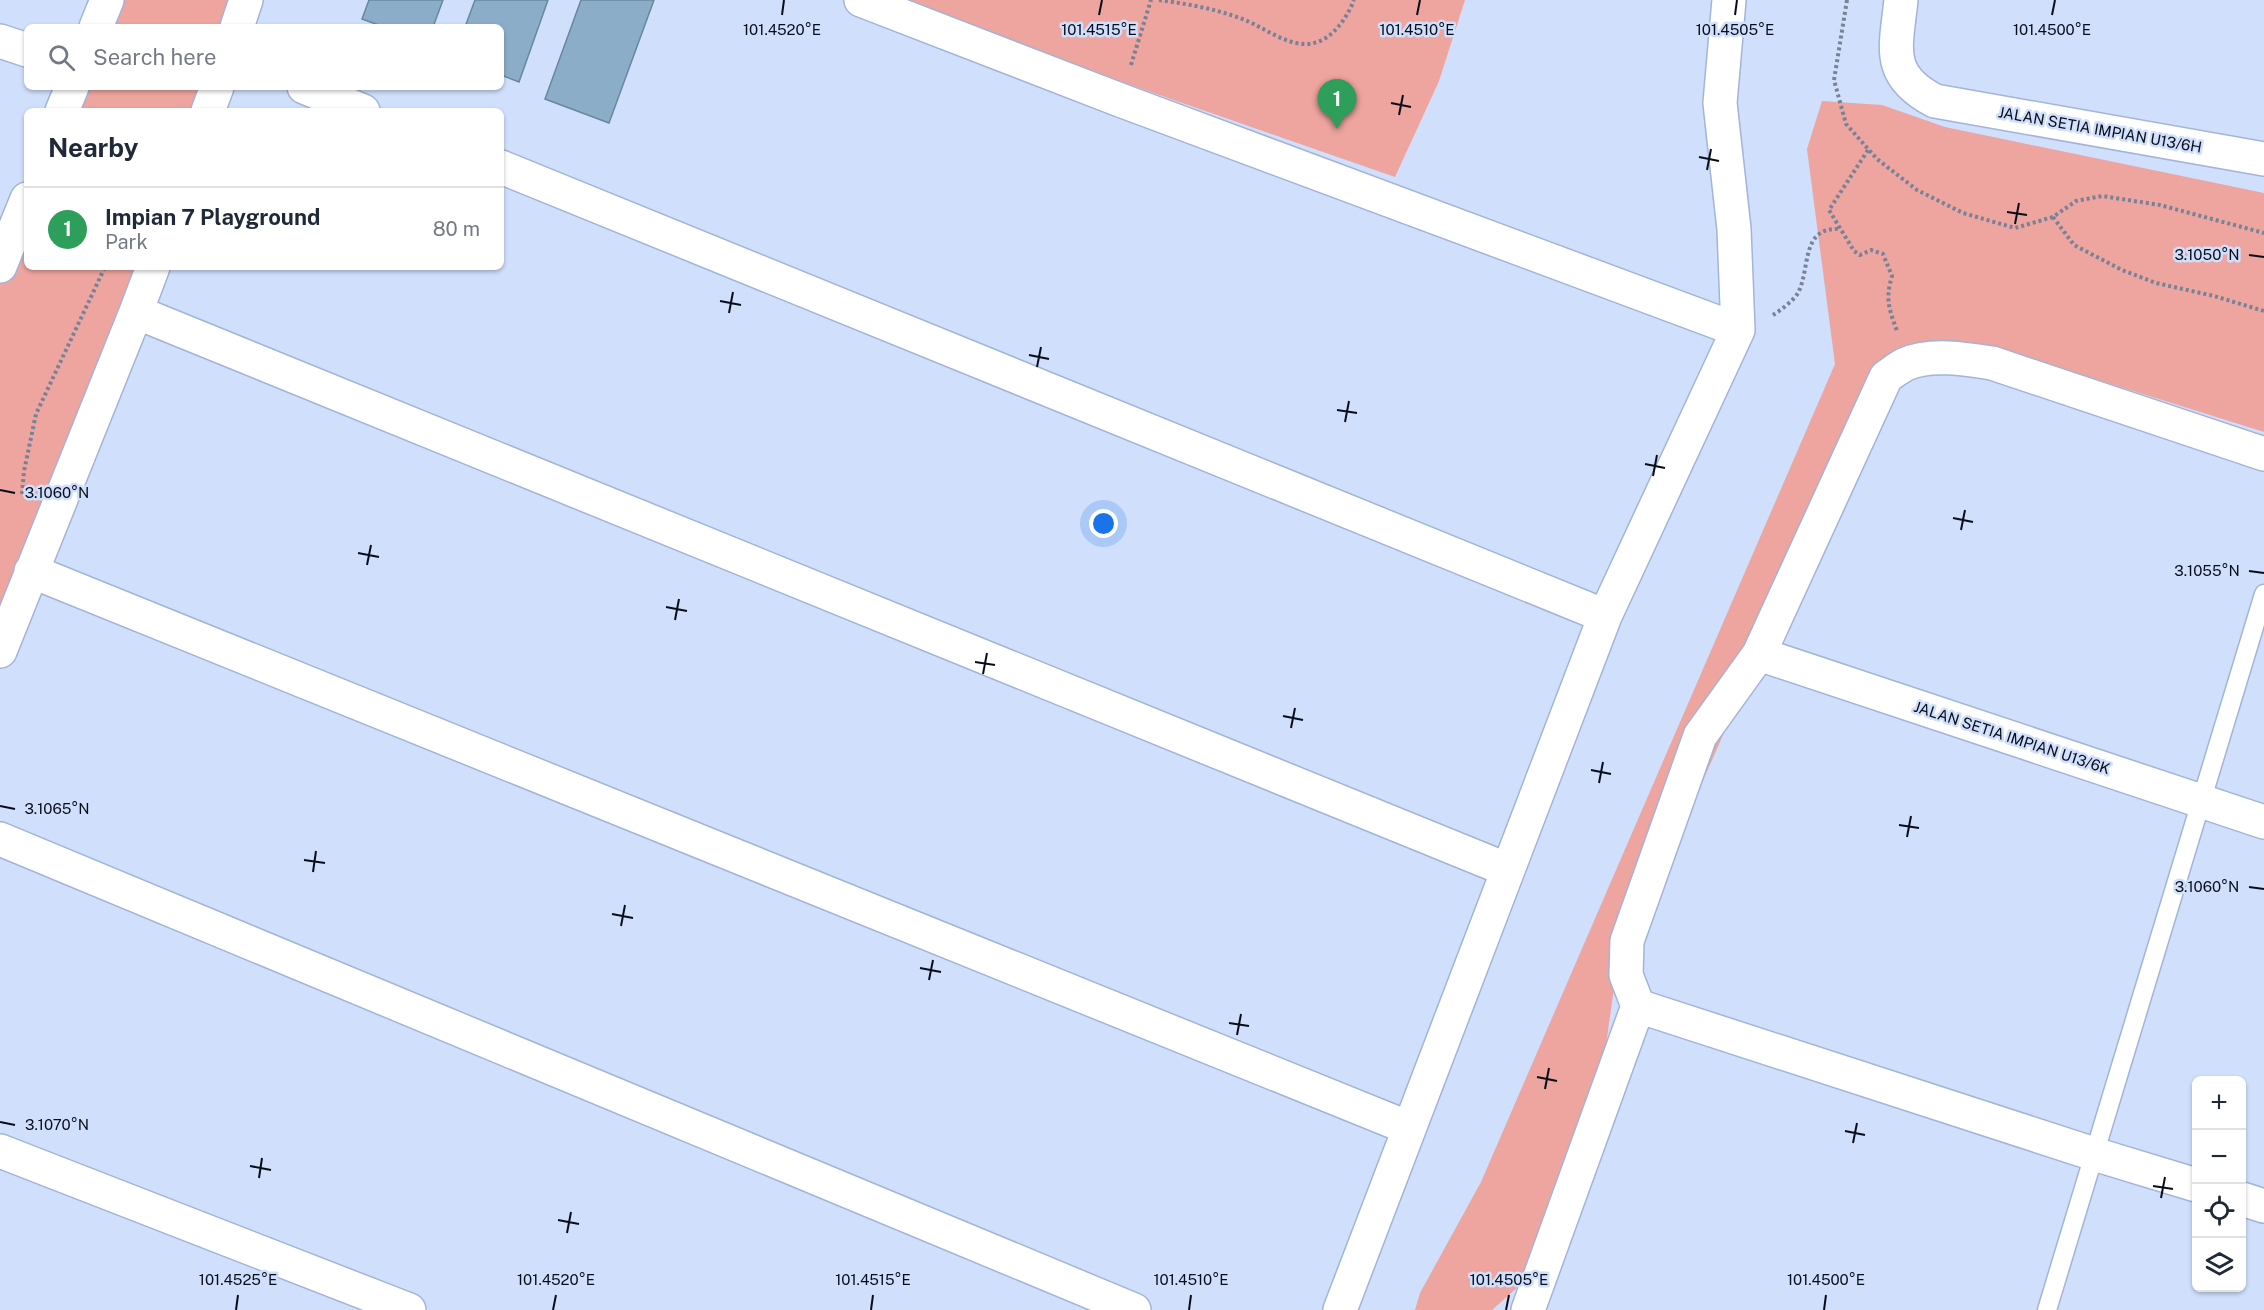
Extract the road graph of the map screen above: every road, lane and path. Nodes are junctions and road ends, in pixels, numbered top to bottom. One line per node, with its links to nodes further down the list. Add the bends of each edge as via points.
1 (107, 0): 10 (street)
2 (246, 0): 11 (street)
3 (861, 0): 17 (street)
4 (1151, 0): 17 (path)
5 (1159, 0): 6 (path, via 1208,8 1298,43 1315,43 1342,23)
6 (1354, 0)
7 (1729, 0): 33 (street, via 1720,102 1734,229)
8 (1847, 0): 21 (path, via 1834,80 1846,124)
9 (1901, 0): 22 (street, JALAN SETIA IMPIAN U13/6H, via 1897,62 1905,80 1935,101)
10 (97, 24)
11 (238, 24)
12 (0, 41): 13 (street)
13 (24, 49)
14 (71, 90): 18 (street)
15 (216, 90): 19 (street)
16 (311, 90): 20 (street)
17 (1120, 100): 33 (street)
18 (63, 108)
19 (209, 108)
20 (356, 108)
21 (1868, 149): 25 (path, via 1917,190 1963,213 2015,228); 26 (path, via 1829,210)
22 (2264, 159)
23 (504, 168): 39 (street)
24 (24, 206): 28 (street)
25 (2053, 217): 27 (path, via 2076,201 2102,196 2160,205); 31 (path, via 2074,245 2122,270 2156,283)
26 (1842, 229): 33 (path, via 1830,228 1813,238 1797,295 1776,313); 34 (path, via 1860,255 1871,250 1883,254 1893,276 1887,291 1888,305)
27 (2264, 233)
28 (0, 266)
29 (104, 270): 36 (path, via 36,414)
30 (152, 270): 32 (street)
31 (2264, 311)
32 (136, 312): 37 (street); 45 (street)
33 (1738, 330): 39 (street)
34 (1907, 363): 35 (street, via 1963,358 1992,363); 41 (street, via 1886,377)
35 (2264, 454)
36 (22, 501)
37 (31, 571): 40 (street); 47 (street)
38 (2264, 594): 42 (lane)
39 (1605, 616): 45 (street)
40 (0, 651)
41 (1759, 654): 42 (street, JALAN SETIA IMPIAN U13/6K); 46 (street, via 1700,736 1627,940 1626,975)
42 (2203, 801): 43 (street, JALAN SETIA IMPIAN U13/6K); 49 (lane)
43 (2264, 822)
44 (0, 839): 54 (street)
45 (1508, 870): 47 (street)
46 (1638, 1006): 49 (street); 56 (street)
47 (1409, 1128): 55 (street)
48 (0, 1151): 53 (street)
49 (2094, 1154): 50 (street); 57 (lane)
50 (2193, 1184)
51 (2246, 1201): 52 (street)
52 (2264, 1206)
53 (409, 1310)
54 (1134, 1310)
55 (1340, 1310)
56 (1528, 1310)
57 (2047, 1310)

